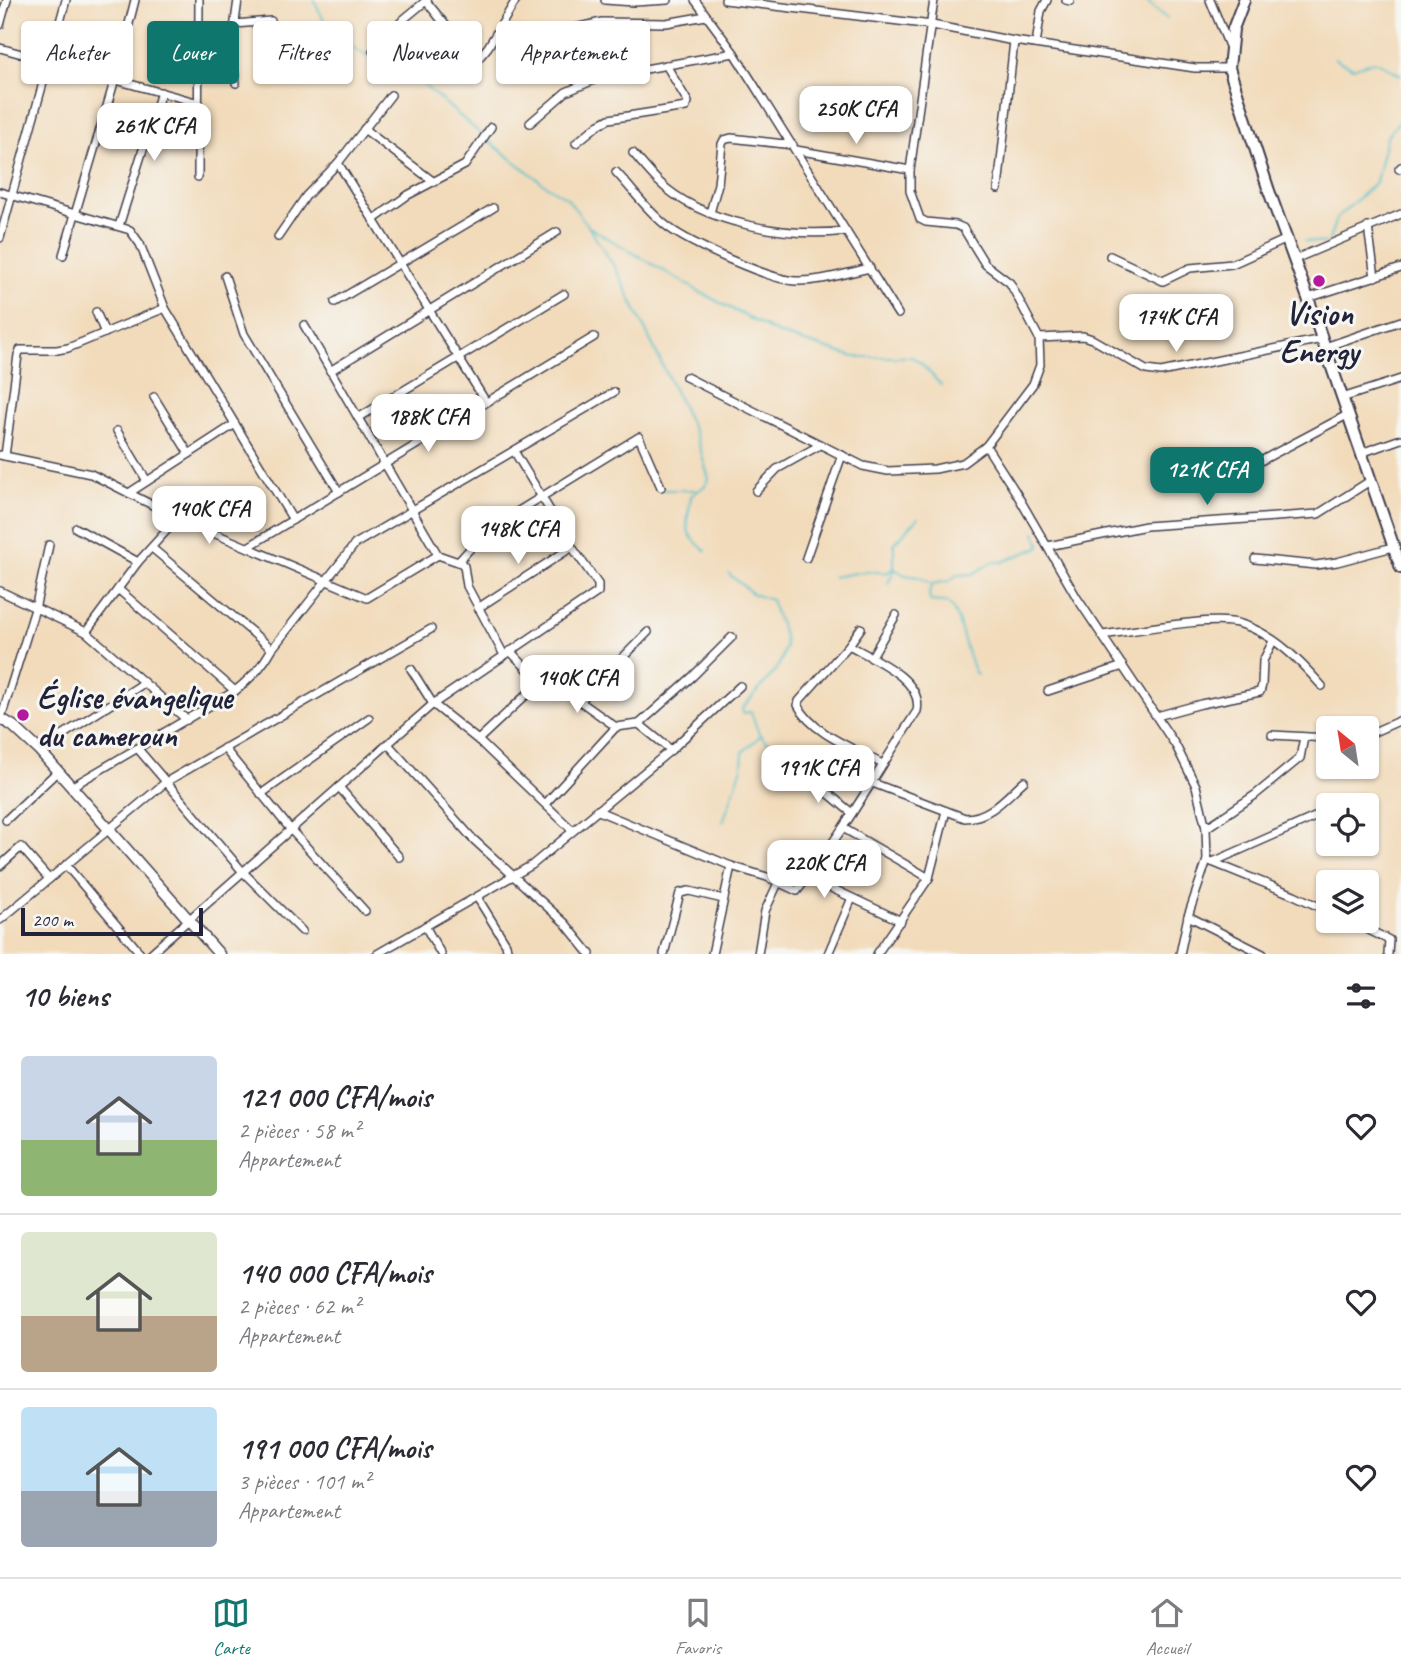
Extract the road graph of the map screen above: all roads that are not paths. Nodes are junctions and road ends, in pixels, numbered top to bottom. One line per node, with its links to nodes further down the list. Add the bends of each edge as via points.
1 (7, 0): 24 (street)
2 (66, 0): 17 (street)
3 (135, 0): 18 (street)
4 (200, 0): 19 (street)
5 (237, 0): 20 (street)
6 (427, 0): 21 (street); 22 (street)
7 (516, 0): 32 (street)
8 (605, 0): 9 (street)
9 (668, 0)
10 (695, 0): 16 (street)
11 (726, 0): 25 (street)
12 (934, 0): 25 (street)
13 (1047, 0): 27 (street)
14 (1210, 0): 29 (street)
15 (1244, 0): 29 (main road)
16 (706, 16): 23 (street); 30 (street)
17 (60, 21)
18 (130, 21)
19 (200, 21)
20 (236, 21)
21 (402, 21)
22 (443, 21)
23 (650, 23)
24 (0, 24)
25 (932, 25): 26 (street); 49 (street)
26 (1014, 41): 27 (street); 53 (street)
27 (1036, 44): 34 (street, via 1195,68)
28 (0, 48): 31 (street)
29 (1231, 49): 34 (main road)
30 (734, 53): 33 (street); 46 (street)
31 (21, 54)
32 (482, 54)
33 (666, 65): 42 (street, via 582,84); 45 (street, via 688,102 686,107 609,119)
34 (1229, 68): 67 (main road)
35 (42, 84): 55 (street)
36 (113, 84): 58 (street)
37 (133, 84): 39 (street)
38 (199, 84): 41 (street)
39 (161, 92): 41 (street); 61 (street)
40 (391, 95): 44 (street)
41 (199, 103): 51 (street)
42 (530, 123)
43 (491, 127): 52 (street, via 465,165)
44 (364, 129): 48 (street); 52 (street)
45 (576, 143)
46 (795, 148): 49 (street); 57 (street, via 724,140); 63 (street)
47 (633, 153): 57 (street, via 670,191)
48 (338, 163): 60 (street); 66 (street, via 306,196)
49 (910, 170): 87 (street, via 910,191 920,219 956,225 968,233 985,264 1016,290)
50 (617, 172): 72 (street, via 668,227 756,270 794,281)
51 (198, 177)
52 (434, 182): 60 (street)
53 (998, 189)
54 (0, 192): 55 (street)
55 (12, 194): 58 (street); 65 (street)
56 (493, 208): 71 (street)
57 (710, 213): 63 (street, via 800,233)
58 (74, 214): 61 (street); 68 (street)
59 (1401, 214): 62 (street)
60 (373, 220): 71 (street)
61 (119, 226): 79 (street, via 130,230 140,244)
62 (1368, 227): 70 (street); 75 (street)
63 (846, 231): 72 (street)
64 (557, 232): 80 (street)
65 (0, 237)
66 (278, 237)
67 (1287, 239): 69 (street, via 1232,264 1190,268 1163,281); 70 (main road)
68 (63, 255)
69 (1110, 256)
70 (1294, 259): 77 (main road)
71 (400, 263): 78 (street); 80 (street)
72 (870, 268): 82 (street)
73 (1401, 268): 75 (street)
74 (225, 276): 115 (street, via 244,334)
75 (1375, 277): 77 (street)
76 (564, 294): 89 (street)
77 (1308, 298): 88 (main road)
78 (335, 302)
79 (165, 308): 85 (street); 99 (street)
80 (430, 311): 89 (street); 90 (street)
81 (96, 312): 85 (street)
82 (898, 314)
83 (1401, 321): 88 (street)
84 (304, 325): 90 (street)
85 (105, 333): 108 (street, via 57,350 19,352)
86 (594, 337): 96 (street)
87 (1039, 338): 88 (street, via 1083,336 1146,370 1161,372); 103 (street, via 1038,374)
88 (1324, 343): 95 (main road)
89 (458, 358): 96 (street); 98 (street)
90 (330, 371): 98 (street)
91 (686, 377): 102 (street)
92 (1401, 379): 95 (street)
93 (614, 392): 104 (street)
94 (154, 397): 106 (street)
95 (1342, 398): 97 (main road)
96 (486, 402): 109 (street)
97 (1347, 415): 105 (main road); 112 (street, via 1255,464 1199,470)
98 (358, 418): 109 (street)
99 (235, 424): 106 (street); 120 (street)
100 (117, 431): 110 (street)
101 (1401, 439): 105 (street)
102 (820, 444): 107 (street); 114 (street, via 777,469)
103 (986, 446): 107 (street, via 963,463 935,470 875,470); 123 (street)
104 (514, 451): 117 (street); 118 (street)
105 (1361, 453): 111 (main road)
106 (189, 454): 110 (street)
107 (842, 455): 129 (street)
108 (3, 456): 116 (street, via 81,470)
109 (384, 464): 115 (street); 118 (street)
110 (147, 481): 116 (street)
111 (1370, 481): 123 (street, via 1318,514 1146,526); 126 (main road)
112 (1163, 486)
113 (661, 487): 117 (street, via 639,437)
114 (756, 491)
115 (339, 492): 120 (street)
116 (129, 493): 119 (street)
117 (541, 496): 125 (street); 132 (street, via 486,531)
118 (412, 511): 128 (street); 134 (street, via 355,544)
119 (178, 518): 124 (street); 127 (street)
120 (293, 520): 124 (street)
121 (76, 528): 131 (street)
122 (49, 545): 137 (street)
123 (1048, 546): 144 (street)
124 (248, 547): 134 (street)
125 (572, 547): 138 (street); 149 (street, via 598,584 598,592)
126 (1393, 547): 130 (street, via 1316,565); 133 (main road)
127 (152, 548): 131 (street); 148 (street)
128 (438, 555): 132 (street); 134 (street, via 367,598)
129 (806, 558)
130 (1255, 559)
131 (138, 562): 135 (street)
132 (458, 562): 138 (street, via 464,566 465,582)
133 (1401, 568)
134 (328, 580): 148 (street)
135 (118, 589): 142 (street); 157 (street)
136 (0, 591): 137 (street)
137 (35, 608): 142 (street); 163 (street)
138 (478, 608): 149 (street)
139 (897, 615): 150 (street)
140 (861, 628): 147 (street)
141 (431, 629): 174 (street)
142 (86, 632): 154 (street)
143 (648, 632): 159 (street)
144 (1102, 635): 146 (street, via 1228,621); 151 (street)
145 (732, 637): 166 (street)
146 (1273, 641): 155 (street); 161 (street, via 1263,661 1259,692)
147 (849, 645): 150 (street); 178 (street, via 798,705 827,733)
148 (272, 649): 157 (street, via 262,667)
149 (507, 653): 153 (street); 160 (street)
150 (871, 658): 178 (street, via 905,680 918,705)
151 (1123, 666): 158 (street); 161 (street)
152 (411, 669): 160 (street)
153 (540, 682): 159 (street, via 554,680); 172 (street)
154 (144, 683): 164 (street); 176 (street)
155 (1322, 685)
156 (740, 686): 177 (street)
157 (235, 691): 164 (street)
158 (1048, 691)
159 (581, 701): 167 (street)
160 (433, 703): 172 (street); 173 (street); 195 (street)
161 (1157, 716): 194 (street, via 1196,786)
162 (369, 718): 186 (street)
163 (1, 719): 176 (main road)
164 (187, 720): 175 (street)
165 (1401, 720): 168 (street)
166 (639, 724): 167 (street); 177 (street)
167 (616, 727): 187 (street)
168 (1379, 730)
169 (1272, 735): 170 (street)
170 (1304, 737): 171 (street); 194 (street, via 1300,758)
171 (1316, 738)
172 (478, 740): 187 (street)
173 (388, 744): 185 (street); 204 (street, via 473,839)
174 (224, 748): 182 (street); 186 (street)
175 (138, 749): 182 (street); 184 (street)
176 (39, 750): 179 (main road)
177 (671, 750): 188 (street)
178 (883, 764): 183 (street)
179 (58, 771): 184 (main road); 192 (street)
180 (799, 774): 190 (street, via 820,785)
181 (1024, 781): 189 (street, via 976,818)
182 (166, 782): 196 (street); 203 (street)
183 (870, 782): 189 (street); 190 (street)
184 (71, 787): 196 (main road)
185 (339, 787): 195 (street); 198 (street)
186 (261, 794): 195 (street)
187 (546, 803): 197 (street)
188 (596, 810): 197 (street); 202 (street)
189 (946, 811): 206 (street)
190 (852, 813): 193 (street)
191 (1316, 816): 199 (street)
192 (6, 820)
193 (843, 828): 205 (street); 206 (street)
194 (1206, 828): 199 (street)
195 (290, 829): 203 (street); 213 (street)
196 (108, 830): 200 (street); 216 (main road)
197 (572, 830): 204 (street)
198 (399, 857)
199 (1210, 861): 212 (street); 214 (street)
200 (66, 865): 207 (street); 222 (street)
201 (0, 866): 207 (street, via 21,847)
202 (731, 866): 208 (street); 211 (street)
203 (243, 872): 216 (street); 219 (street)
204 (513, 876): 209 (street); 228 (street, via 565,923)
205 (808, 877): 208 (street, via 797,891); 210 (street)
206 (929, 878): 217 (street)
207 (49, 879): 215 (street)
208 (778, 883): 231 (street, via 765,911)
209 (477, 897): 218 (street); 227 (street)
210 (852, 898): 217 (street); 232 (street)
211 (723, 899): 229 (street, via 689,891 680,894); 230 (street)
212 (1316, 906)
213 (365, 911)
214 (1188, 916): 234 (street); 235 (street)
215 (0, 920)
216 (188, 920): 223 (street); 224 (main road)
217 (901, 921): 233 (street)
218 (425, 926): 221 (street); 226 (street)
219 (302, 931)
220 (1375, 933): 236 (street, via 1389,940)
221 (389, 951): 225 (street)
222 (141, 954)
223 (150, 954)
224 (219, 954)
225 (377, 954)
226 (441, 954)
227 (508, 954)
228 (590, 954)
229 (664, 954)
230 (712, 954)
231 (758, 954)
232 (828, 954)
233 (877, 954)
234 (1180, 954)
235 (1263, 954)
236 (1388, 954)

